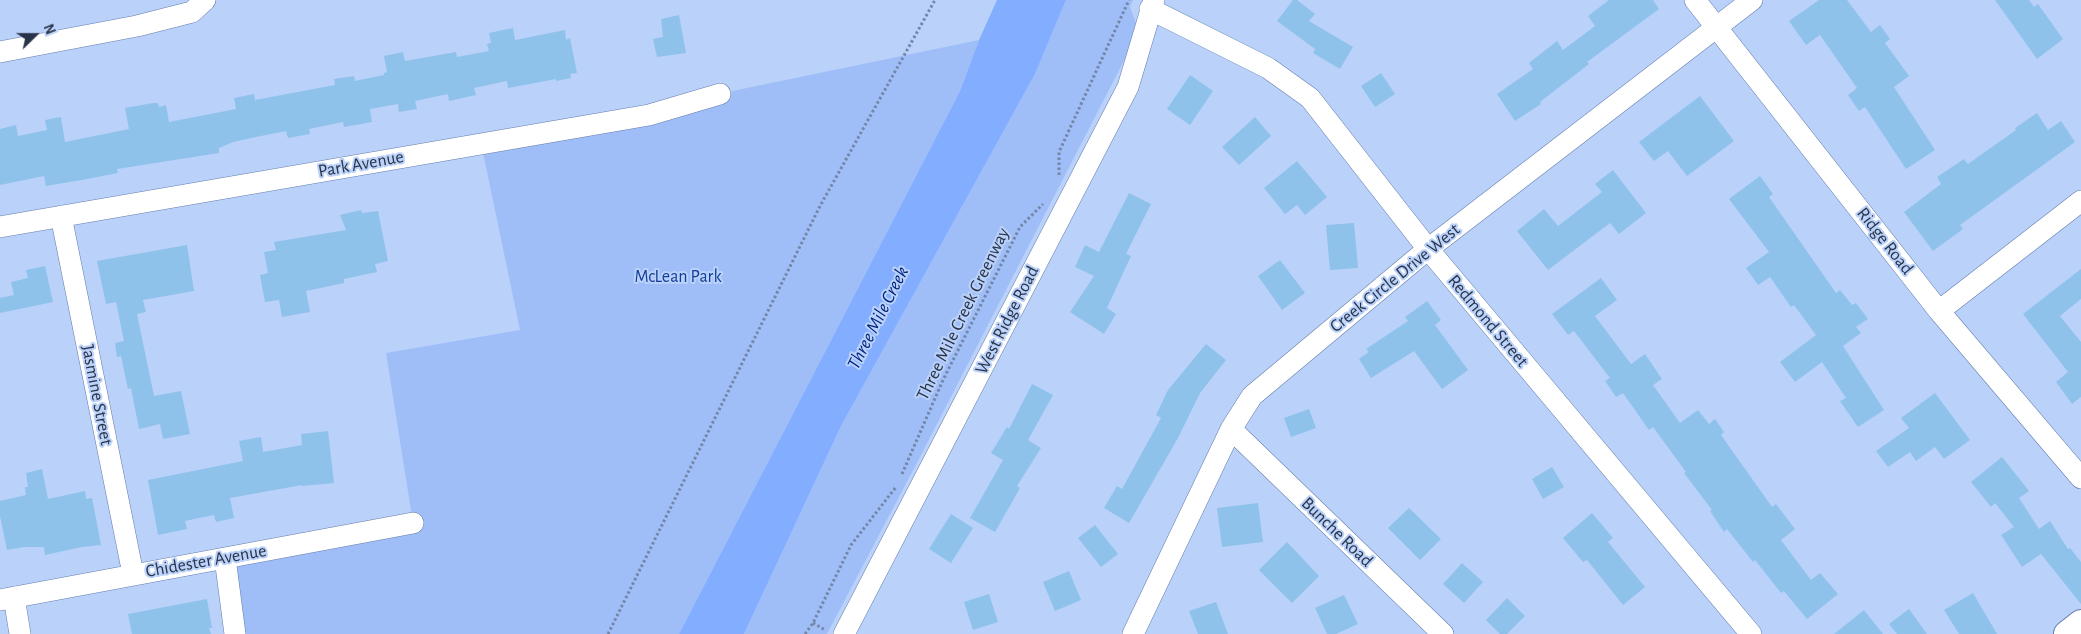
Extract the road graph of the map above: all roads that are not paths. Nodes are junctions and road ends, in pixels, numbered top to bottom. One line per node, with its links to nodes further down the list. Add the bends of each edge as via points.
1 (204, 0): 6 (street, via 192,12)
2 (1695, 0): 5 (street, Ridge Road)
3 (1752, 0): 5 (street, Creek Circle Drive West)
4 (1152, 5): 11 (street, Redmond Street, via 1268,68 1310,98); 20 (street, West Ridge Road, via 1128,87)
5 (1717, 28): 11 (street, Creek Circle Drive West); 12 (street, Ridge Road)
6 (0, 52)
7 (720, 94): 9 (street, Park Avenue, via 649,115)
8 (2081, 201): 12 (street)
9 (61, 216): 10 (street, Park Avenue); 17 (street, Jasmine Street)
10 (0, 227)
11 (1428, 250): 13 (street, Creek Circle Drive West, via 1252,396); 25 (street, Redmond Street)
12 (1939, 311): 14 (street, Ridge Road)
13 (1231, 429): 23 (street, Creek Circle Drive West); 24 (street, Bunche Road)
14 (2081, 478)
15 (413, 523): 16 (street, Chidester Avenue)
16 (225, 558): 17 (street, Chidester Avenue); 22 (street)
17 (133, 574): 18 (street, Chidester Avenue)
18 (7, 598): 21 (street)
19 (2081, 623): 26 (street)
20 (836, 633)
21 (20, 634)
22 (235, 634)
23 (1133, 634)
24 (1443, 634)
25 (1751, 634)
26 (2067, 634)

